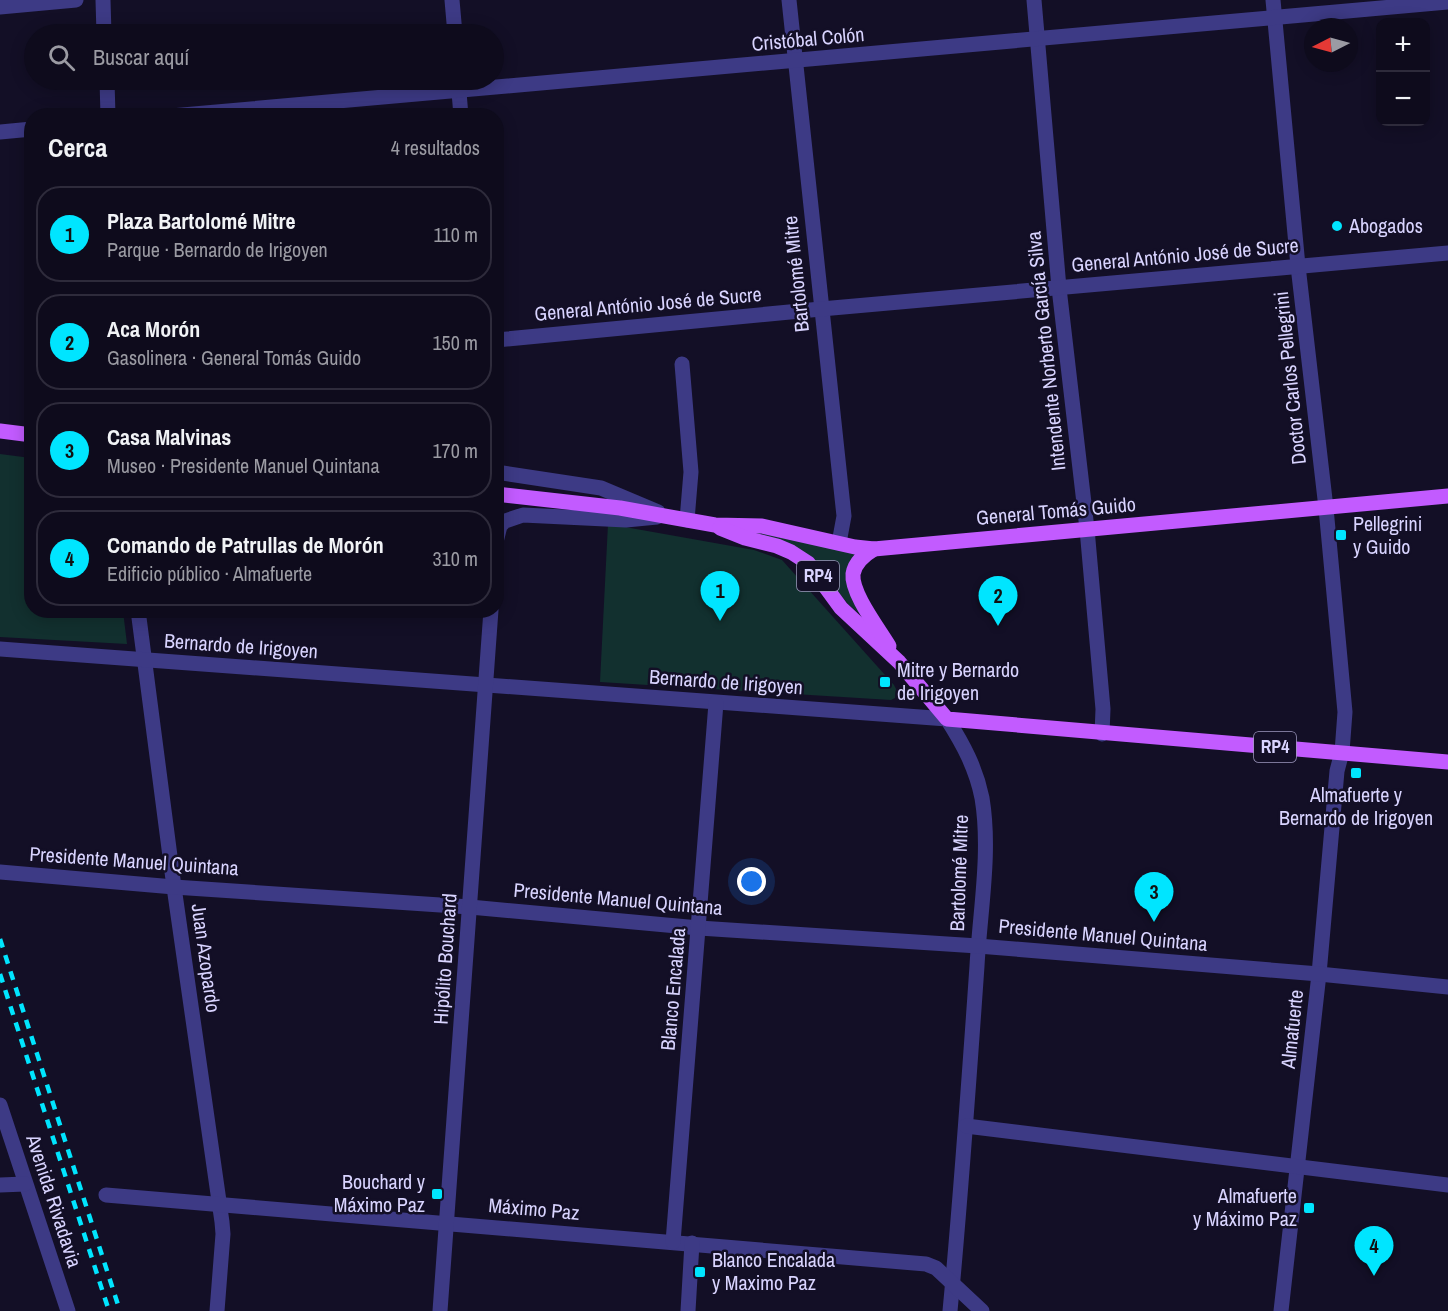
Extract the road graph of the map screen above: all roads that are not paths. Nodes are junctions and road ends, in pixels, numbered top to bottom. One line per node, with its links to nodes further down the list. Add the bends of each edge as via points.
1 (76, 0): 8 (street)
2 (103, 0): 10 (street)
3 (452, 0): 11 (street)
4 (789, 0): 13 (street, Bartolomé Mitre)
5 (1034, 0): 12 (street, Intendente Norberto García Silva)
6 (1274, 0): 9 (street, Doctor Carlos Pellegrini)
7 (1448, 2): 9 (street, Cristóbal Colón)
8 (0, 8)
9 (1275, 18): 12 (street, Cristóbal Colón); 24 (street, Doctor Carlos Pellegrini)
10 (104, 24)
11 (453, 24)
12 (1038, 39): 13 (street, Cristóbal Colón); 25 (street, Intendente Norberto García Silva)
13 (796, 61): 14 (street, Cristóbal Colón); 26 (street, Bartolomé Mitre)
14 (504, 82)
15 (107, 90): 18 (street)
16 (412, 90): 19 (street, Cristóbal Colón)
17 (458, 90): 20 (street)
18 (108, 108)
19 (245, 108)
20 (460, 108)
21 (24, 130): 22 (street)
22 (0, 132)
23 (1448, 253): 24 (street, General António José de Sucre)
24 (1298, 266): 25 (street, General António José de Sucre); 34 (street, Doctor Carlos Pellegrini)
25 (1059, 288): 26 (street, General António José de Sucre); 39 (street, Intendente Norberto García Silva)
26 (821, 309): 27 (street, General António José de Sucre); 40 (street, Bartolomé Mitre, via 844,516)
27 (504, 339)
28 (682, 364): 36 (street, via 691,472)
29 (0, 429): 30 (main road)
30 (24, 432)
31 (504, 473): 35 (street, General Tomás Guido, via 601,488)
32 (504, 495): 35 (main road, General Tomás Guido / RP4)
33 (1448, 496): 34 (main road, General Tomás Guido / RP4)
34 (1326, 508): 39 (main road, General Tomás Guido / RP4); 51 (street, Doctor Carlos Pellegrini, via 1345,711)
35 (669, 516): 36 (main road, General Tomás Guido / RP4); 37 (street, General Tomás Guido, via 626,519 523,515)
36 (687, 520): 38 (main road, General Tomás Guido / RP4)
37 (504, 521)
38 (715, 525): 40 (main road, General Tomás Guido / RP4, via 762,526); 46 (main road, Bartolomé Mitre / RP4, via 799,556 842,608)
39 (1087, 529): 41 (main road, General Tomás Guido / RP4); 50 (street, Intendente Norberto García Silva)
40 (839, 543): 41 (main road, General Tomás Guido / RP4)
41 (874, 549): 46 (main road, via 860,560 853,575 854,585)
42 (139, 618): 45 (street, Juan Azopardo)
43 (490, 618): 47 (street, Hipólito Bouchard)
44 (0, 649): 45 (street, Bernardo de Irigoyen)
45 (144, 660): 47 (street, Bernardo de Irigoyen); 54 (street, Juan Azopardo)
46 (898, 662): 49 (main road, Bartolomé Mitre / RP4)
47 (486, 685): 48 (street, Bernardo de Irigoyen); 55 (street, Hipólito Bouchard)
48 (716, 703): 49 (street, Bernardo de Irigoyen); 56 (street, Blanco Encalada)
49 (947, 719): 50 (main road, Bernardo de Irigoyen / RP4); 57 (street, Bartolomé Mitre, via 974,768 985,825)
50 (1102, 734): 51 (main road, Bernardo de Irigoyen / RP4)
51 (1341, 752): 52 (main road, Bernardo de Irigoyen / RP4); 58 (street, Almafuerte)
52 (1448, 762)
53 (0, 872): 54 (street, Presidente Manuel Quintana)
54 (174, 886): 55 (street, Presidente Manuel Quintana); 67 (street, Juan Azopardo)
55 (470, 908): 56 (street, Presidente Manuel Quintana); 68 (street, Hipólito Bouchard)
56 (699, 928): 57 (street, Presidente Manuel Quintana); 69 (street, Blanco Encalada)
57 (978, 946): 58 (street, Presidente Manuel Quintana); 61 (street, Bartolomé Mitre)
58 (1319, 974): 59 (street, Presidente Manuel Quintana); 62 (street, Almafuerte)
59 (1448, 987)
60 (0, 1105): 63 (street, Avenida Rivadavia)
61 (966, 1125): 62 (street); 71 (street, Bartolomé Mitre)
62 (1298, 1167): 65 (street); 78 (street, Almafuerte)
63 (25, 1184): 64 (street); 72 (street, Avenida Rivadavia)
64 (0, 1185)
65 (1448, 1185)
66 (106, 1195): 67 (street, Máximo Paz)
67 (219, 1204): 68 (street, Máximo Paz); 73 (street, Juan Azopardo, via 223,1234)
68 (446, 1223): 69 (street, Máximo Paz); 74 (street, Hipólito Bouchard)
69 (673, 1242): 70 (street, Máximo Paz)
70 (692, 1244): 71 (street, Máximo Paz, via 926,1264); 75 (street)
71 (953, 1283): 76 (street, Bartolomé Mitre); 77 (street, Máximo Paz)
72 (68, 1311)
73 (217, 1311)
74 (440, 1311)
75 (688, 1311)
76 (950, 1311)
77 (982, 1311)
78 (1281, 1311)

